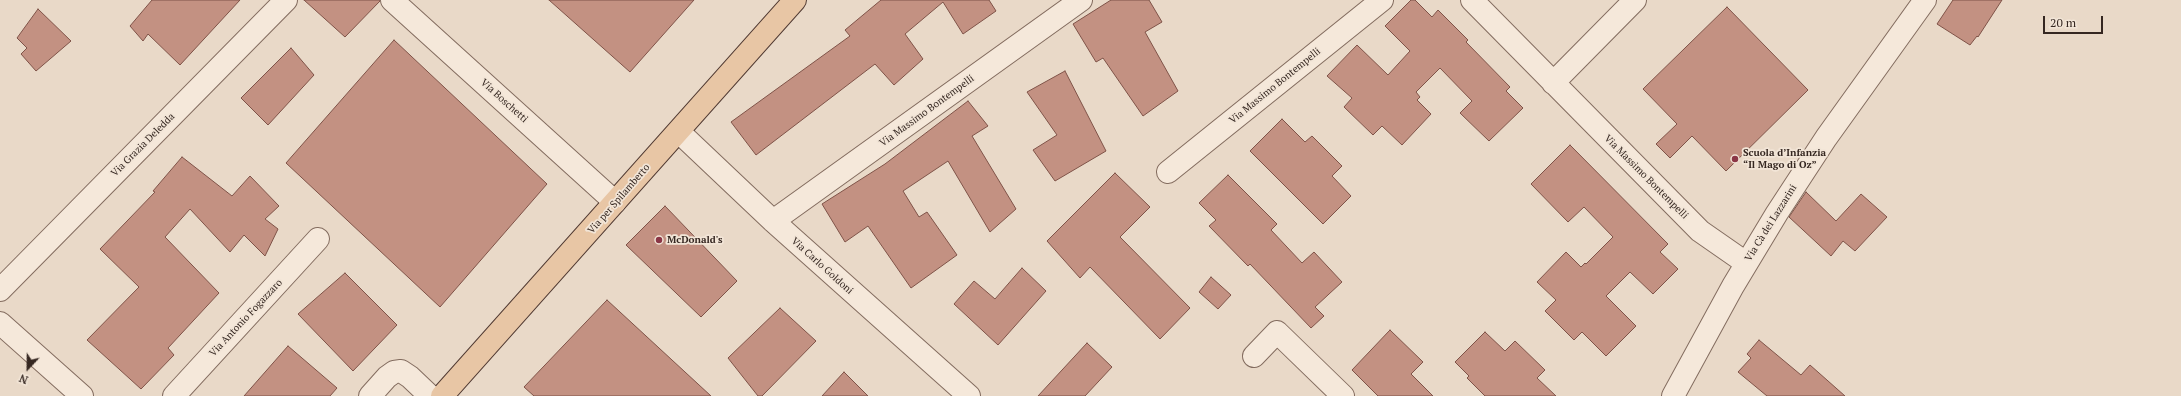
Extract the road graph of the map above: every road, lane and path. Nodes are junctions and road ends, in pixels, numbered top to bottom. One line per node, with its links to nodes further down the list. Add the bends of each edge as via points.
1 (286, 0): 16 (street, Via Grazia Deledda)
2 (392, 0): 12 (street, Via Boschetti)
3 (795, 0): 10 (main road, Via per Spilamberto)
4 (1081, 0): 13 (street, Via Massimo Bontempelli)
5 (1382, 0): 11 (street, Via Massimo Bontempelli)
6 (1472, 0): 9 (street, Via Massimo Bontempelli)
7 (1635, 0): 9 (street)
8 (1924, 0): 15 (street, Via Cà dei Lazzarini, via 1826,138)
9 (1553, 82): 15 (street, Via Massimo Bontempelli, via 1700,231)
10 (679, 132): 12 (main road, Via per Spilamberto); 13 (street, Via Carlo Goldoni)
11 (1168, 172)
12 (615, 202): 23 (main road, Via per Spilamberto)
13 (773, 221): 24 (street, Via Carlo Goldoni)
14 (318, 239): 20 (street, Via Antonio Fogazzaro)
15 (1746, 263): 26 (street, Via Cà dei Lazzarini)
16 (0, 290)
17 (0, 323): 19 (street)
18 (1254, 356): 25 (street, via 1277,332)
19 (82, 396)
20 (174, 396)
21 (370, 396): 22 (street, via 387,377 401,371)
22 (430, 396)
23 (442, 396)
24 (969, 396)
25 (1343, 396)
26 (1673, 396)

